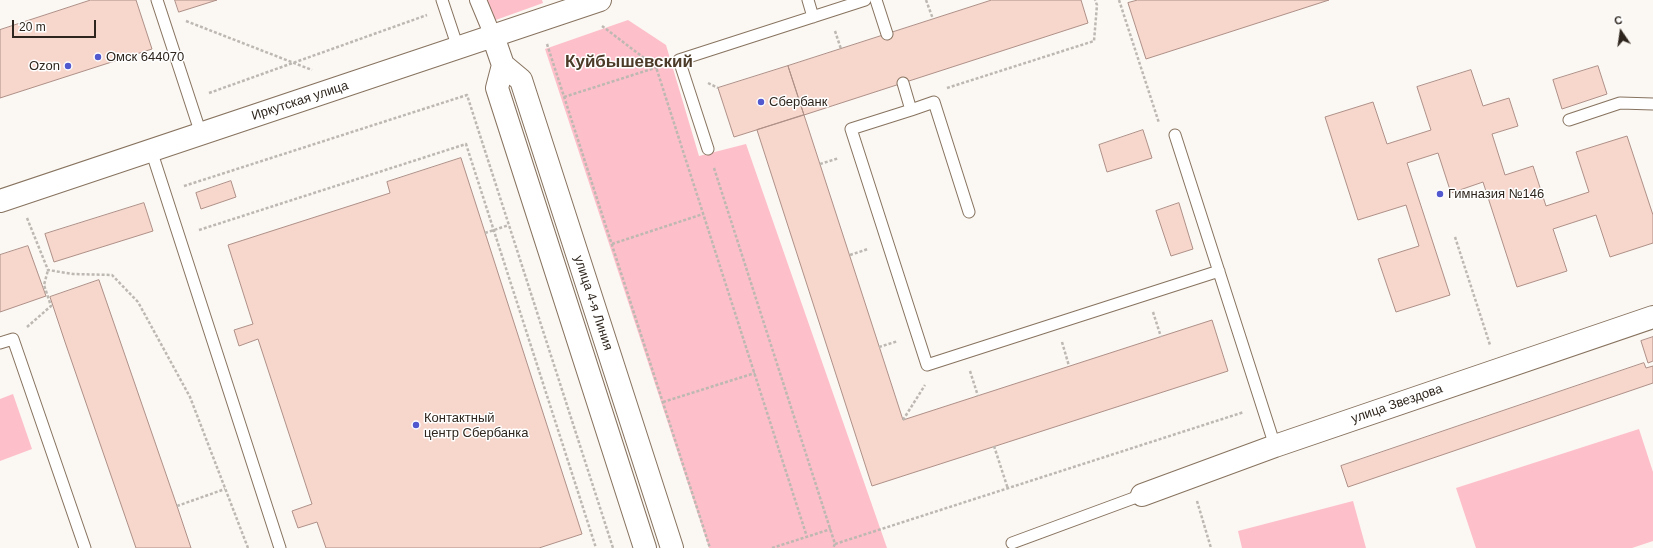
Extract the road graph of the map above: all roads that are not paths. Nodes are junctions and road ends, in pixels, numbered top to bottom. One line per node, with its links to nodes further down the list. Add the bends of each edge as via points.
1 (157, 0): 17 (lane)
2 (478, 0): 10 (street)
3 (600, 0): 10 (street, Иркутская улица)
4 (808, 0): 8 (lane)
5 (865, 0): 8 (lane)
6 (876, 0): 9 (lane)
7 (444, 4): 11 (lane)
8 (813, 17): 19 (lane, via 679,60)
9 (887, 34)
10 (493, 36): 11 (street, Иркутская улица); 12 (street)
11 (458, 48): 17 (street, Иркутская улица)
12 (503, 65): 31 (street, улица 4-я Линия, via 497,88); 32 (street, улица 4-я Линия, via 521,80)
13 (902, 83): 15 (lane)
14 (1653, 104): 16 (lane, via 1620,103)
15 (911, 110): 22 (lane, via 934,102); 23 (lane, via 850,129 927,366)
16 (1569, 120)
17 (201, 134): 20 (street, Иркутская улица)
18 (1175, 135): 23 (lane)
19 (708, 149)
20 (151, 150): 21 (street, Иркутская улица); 30 (lane)
21 (9, 198)
22 (969, 212)
23 (1219, 271): 26 (lane)
24 (1653, 317): 26 (street, улица Звездова)
25 (0, 343): 29 (lane, via 13,339)
26 (1275, 446): 27 (street, улица Звездова)
27 (1142, 495): 28 (lane)
28 (1012, 543)
29 (85, 548)
30 (280, 548)
31 (645, 548)
32 (672, 548)

